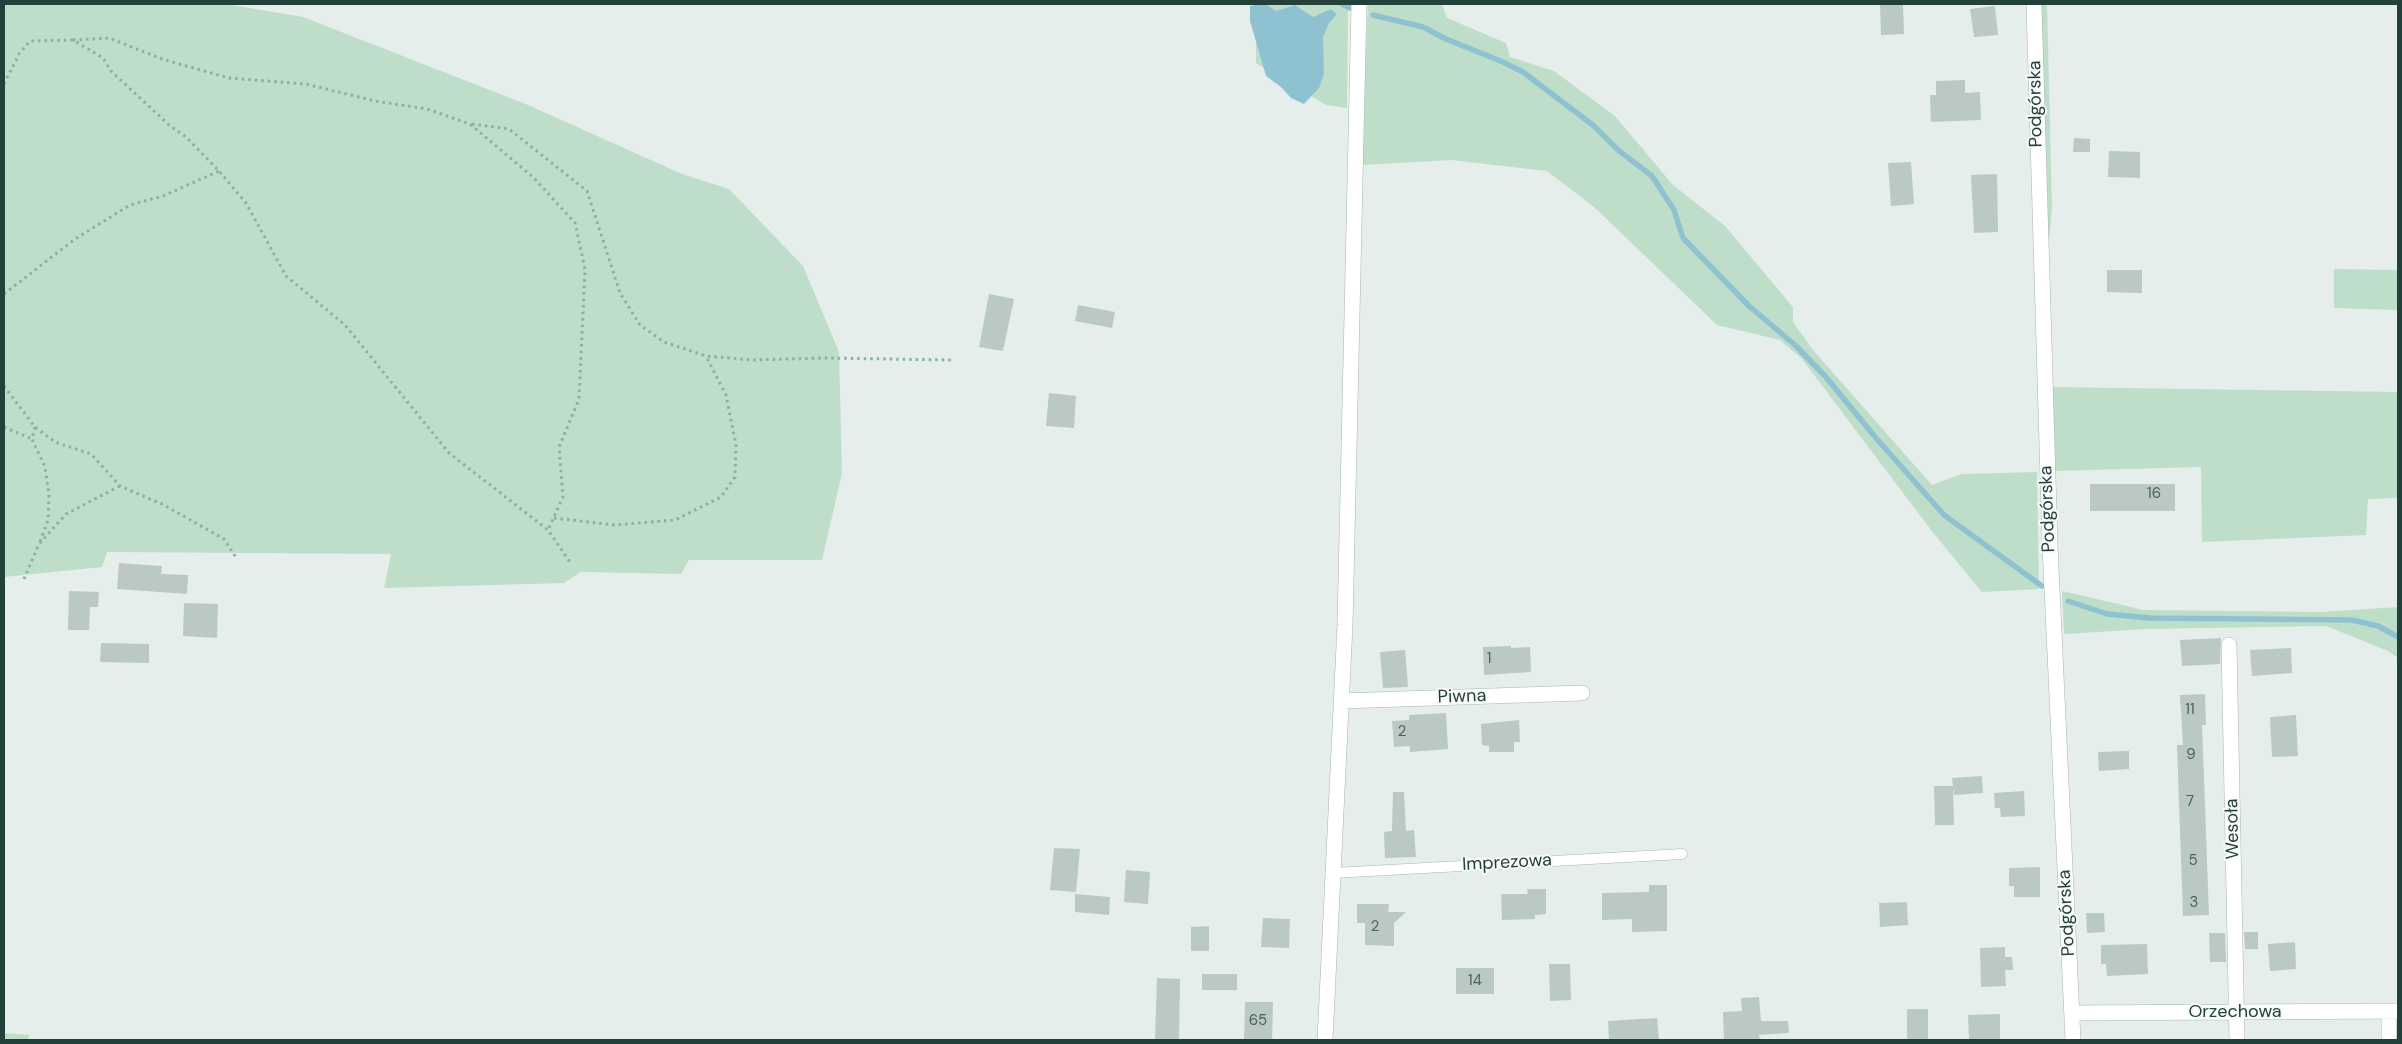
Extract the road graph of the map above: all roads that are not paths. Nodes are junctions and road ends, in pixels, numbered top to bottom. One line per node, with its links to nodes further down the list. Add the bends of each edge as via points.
1 (1359, 4): 5 (street)
2 (2034, 4): 10 (street, Podgórska, via 2050,555)
3 (2229, 645): 8 (street, Wesoła)
4 (1582, 693): 5 (street, Piwna)
5 (1341, 701): 7 (street)
6 (1682, 854): 7 (lane, Imprezowa)
7 (1333, 873): 11 (street)
8 (2238, 1012): 9 (street, Orzechowa); 10 (street, Orzechowa); 13 (street, Wesoła)
9 (2394, 1012): 14 (street)
10 (2072, 1013): 12 (street, Podgórska)
11 (1325, 1040)
12 (2073, 1040)
13 (2237, 1040)
14 (2389, 1040)

